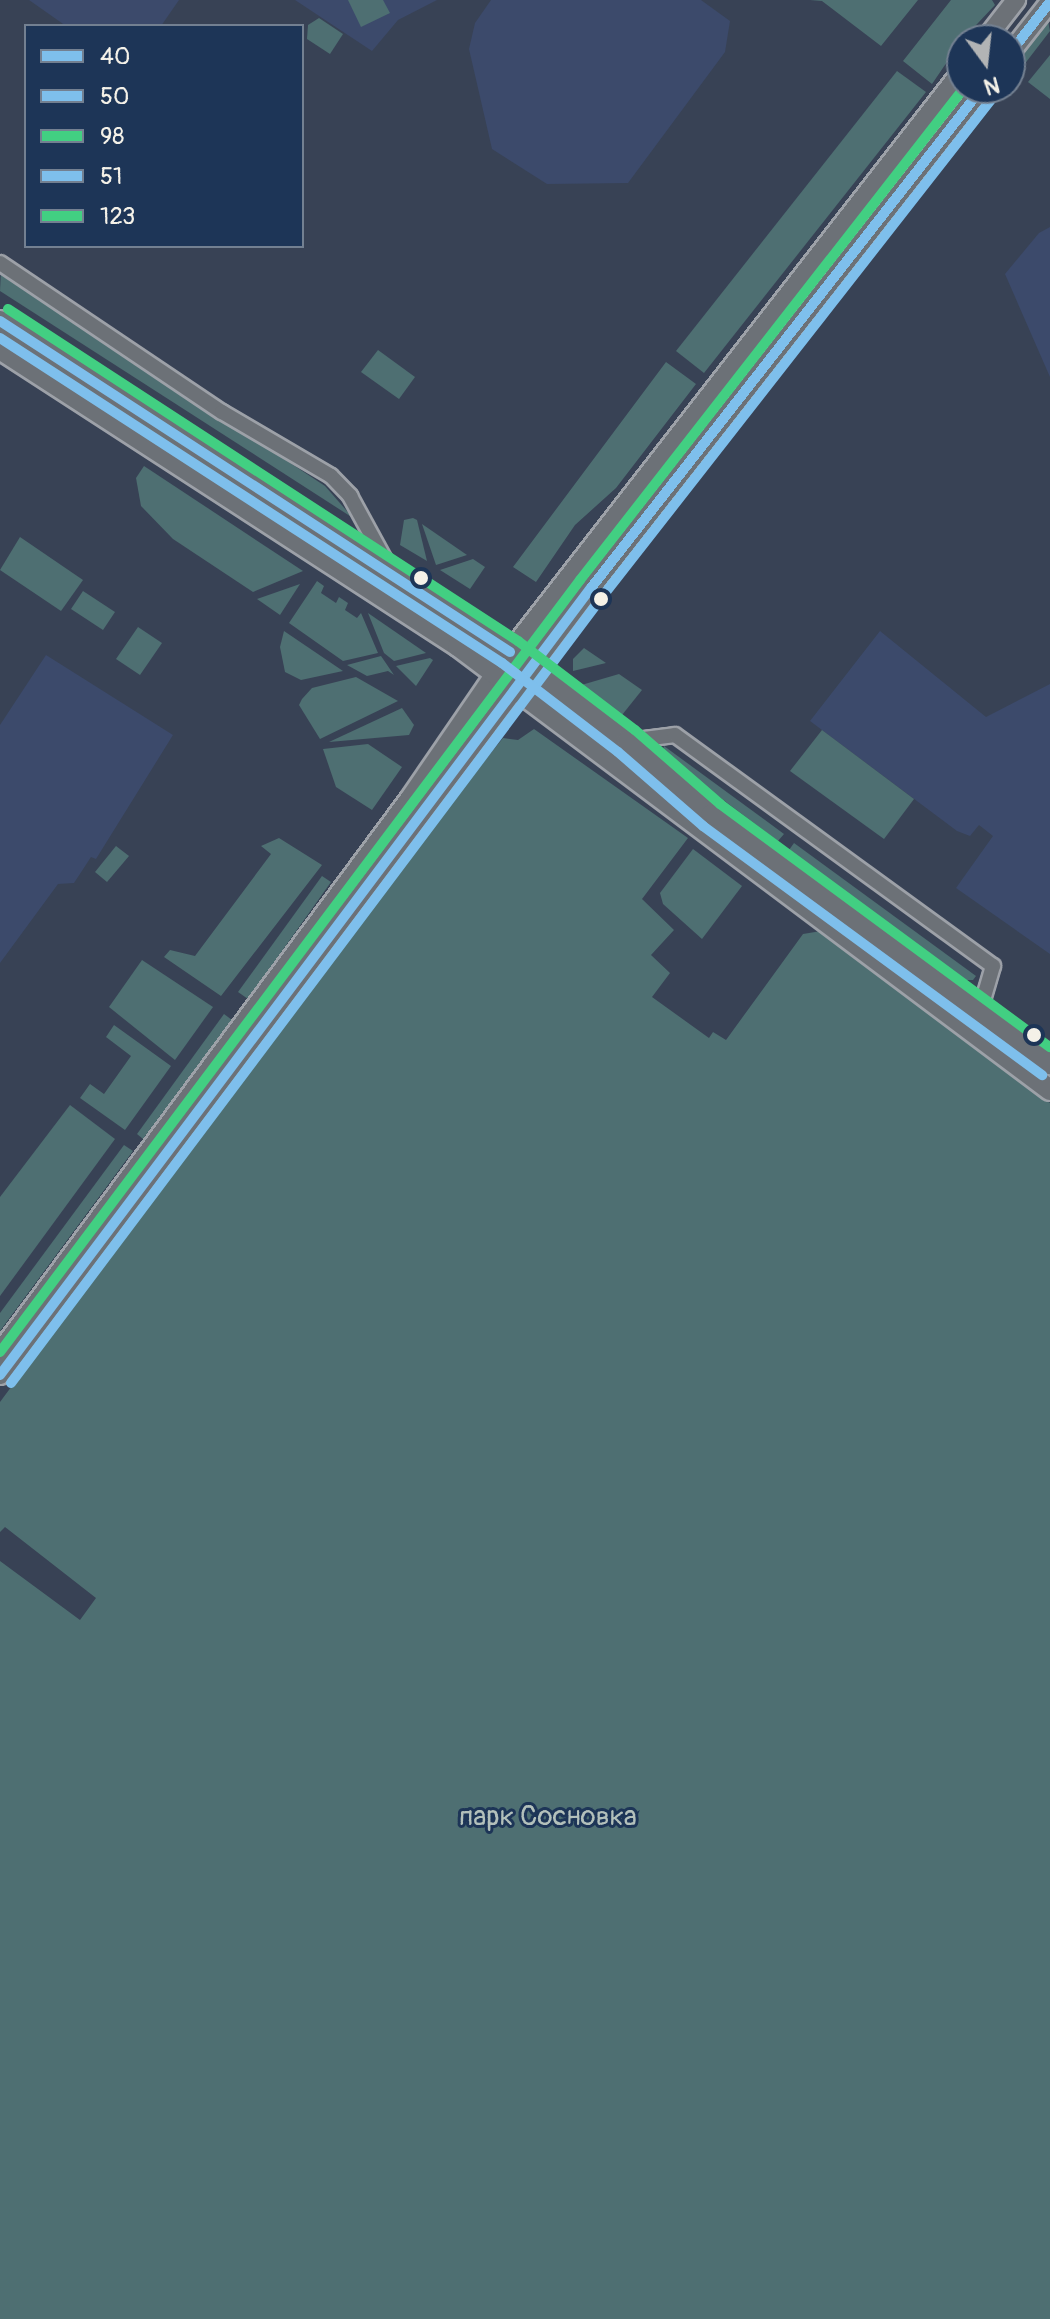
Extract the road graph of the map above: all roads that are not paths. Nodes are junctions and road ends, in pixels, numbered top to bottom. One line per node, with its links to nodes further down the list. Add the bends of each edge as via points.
1 (1016, 0): 3 (main road)
2 (1050, 2): 4 (main road)
3 (997, 24)
4 (1026, 33)
5 (946, 92): 11 (main road)
6 (970, 104): 12 (main road)
7 (0, 263): 10 (street, via 222,412 331,476 350,496)
8 (0, 321): 10 (main road)
9 (5, 356): 13 (main road)
10 (393, 575): 11 (main road)
11 (510, 652): 12 (main road); 13 (main road)
12 (533, 668): 14 (main road); 15 (main road)
13 (494, 675): 14 (main road); 19 (main road, via 410,798)
14 (516, 691): 18 (main road); 20 (main road)
15 (627, 741): 16 (main road, via 711,815); 16 (street, via 675,735 993,966)
16 (979, 1014): 17 (main road)
17 (1050, 1064)
18 (1050, 1090)
19 (0, 1352)
20 (0, 1375)

